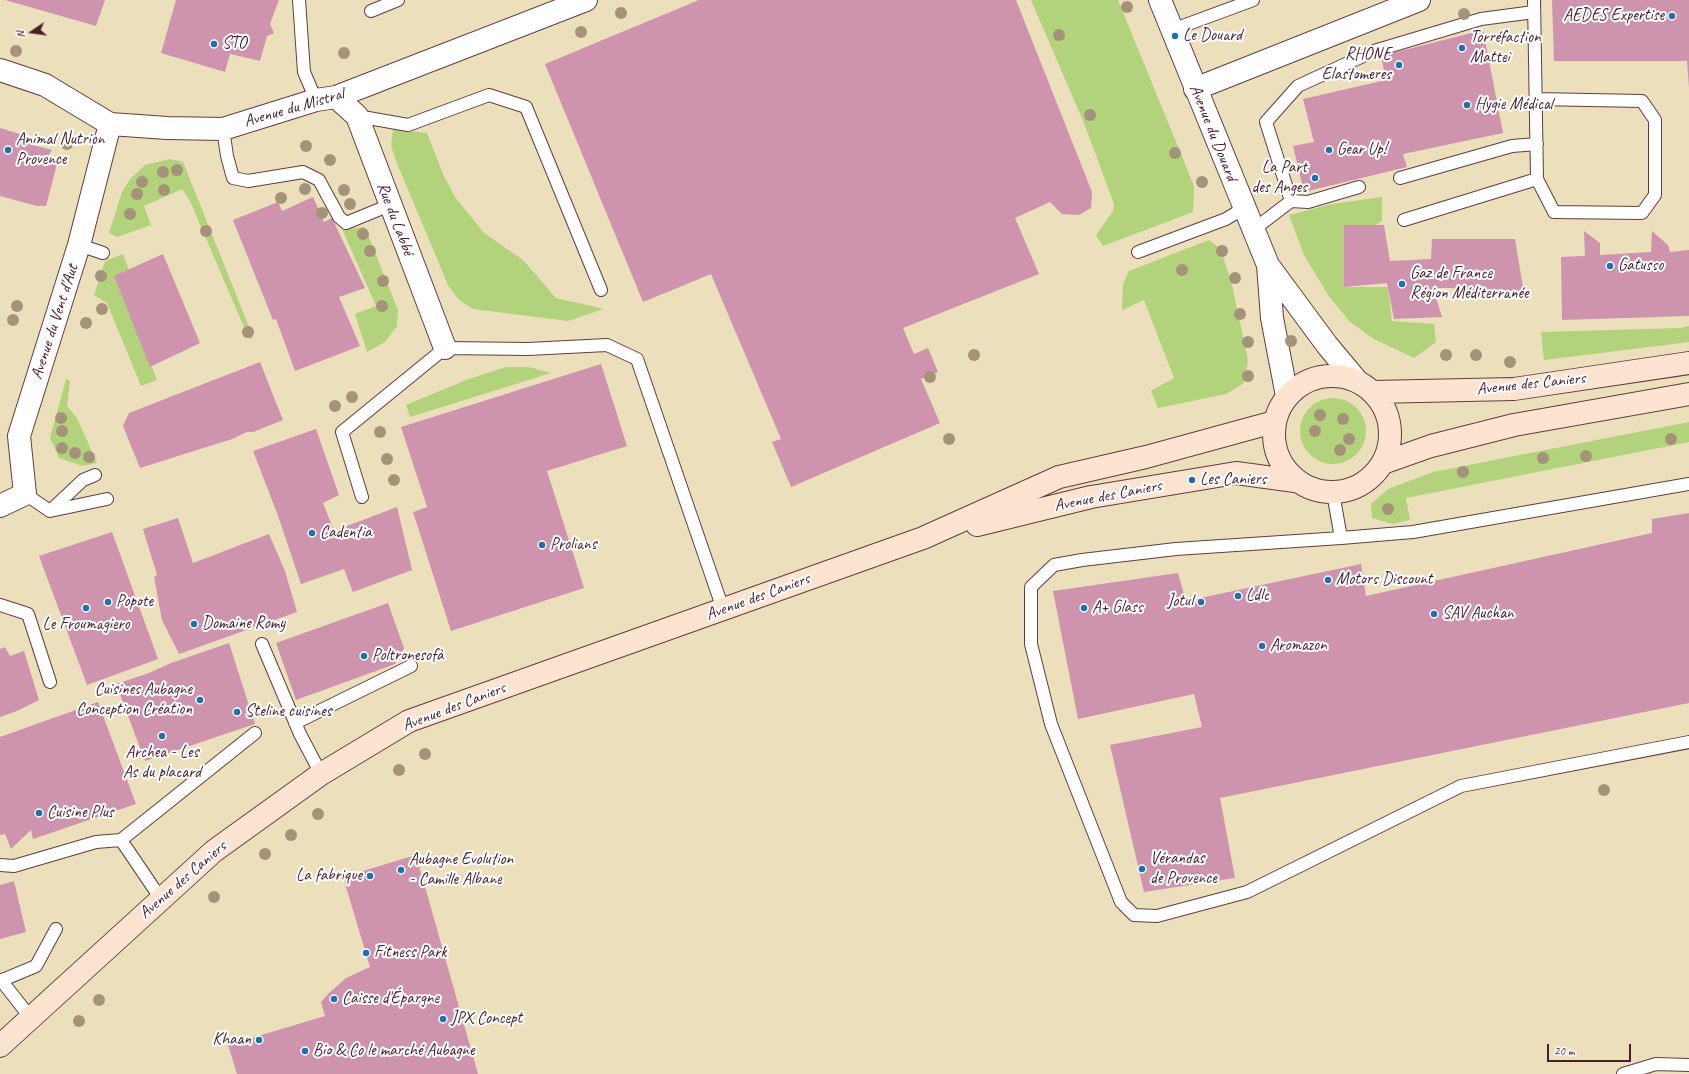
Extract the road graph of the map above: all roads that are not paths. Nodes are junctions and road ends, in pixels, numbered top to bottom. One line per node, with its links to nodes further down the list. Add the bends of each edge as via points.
1 (299, 0): 13 (lane, via 304,72)
2 (398, 0): 9 (lane)
3 (586, 0): 13 (street, Avenue du Mistral)
4 (1160, 0): 10 (street, Avenue du Douard)
5 (1253, 0): 7 (lane)
6 (1419, 0): 12 (street)
7 (1222, 5): 10 (lane)
8 (1534, 6): 14 (lane); 22 (lane, via 1374,51 1298,86 1266,122)
9 (371, 11)
10 (1172, 30): 12 (street, Avenue du Douard)
11 (0, 70): 16 (street, Avenue du Mistral, via 45,84)
12 (1195, 89): 24 (street, Avenue du Douard)
13 (326, 98): 15 (street, Rue du Labbé); 17 (street, Avenue du Mistral)
14 (1536, 99): 18 (lane); 20 (lane, via 1642,101 1655,120 1655,195 1642,213 1554,212)
15 (357, 116): 23 (street, Rue du Labbé); 31 (lane, via 408,125 489,95 526,107)
16 (110, 124): 17 (street, Avenue du Mistral); 27 (street, Avenue du Vent d'Aut)
17 (223, 129): 23 (lane, via 233,178 248,181 303,172 319,180 339,217 346,223)
18 (1537, 144): 19 (lane, via 1512,146); 20 (lane)
19 (1400, 178)
20 (1537, 179): 25 (lane)
21 (1359, 187): 22 (lane, via 1308,202)
22 (1291, 201): 26 (lane)
23 (390, 205): 32 (street, Rue du Labbé)
24 (1244, 208): 26 (street, Avenue du Douard); 28 (lane, via 1226,218)
25 (1404, 220)
26 (1253, 230): 30 (street, Avenue du Douard)
27 (79, 245): 29 (lane); 43 (street, Avenue du Vent d'Aut, via 19,436)
28 (1138, 252)
29 (103, 253)
30 (1268, 265): 34 (street, Avenue du Douard, via 1327,345); 36 (street, Avenue du Douard, via 1272,318)
31 (601, 290)
32 (445, 348): 44 (lane, via 342,432); 51 (lane, via 528,349 607,344 637,359)
33 (1689, 363): 34 (street, Avenue des Caniers, via 1514,389)
34 (1365, 387): 36 (street, via 1343,376 1319,376 1301,384); 38 (street, via 1384,408 1390,426 1390,445)
35 (1689, 394): 38 (street, Avenue des Caniers, via 1514,425 1431,446)
36 (1287, 396): 37 (street)
37 (1274, 422): 40 (street, via 1273,439 1276,454 1284,469); 48 (street, Avenue des Caniers, via 1146,457 1059,477)
38 (1383, 463): 42 (street, via 1370,479 1353,489)
39 (95, 475): 47 (lane, via 83,480)
40 (1295, 481): 42 (street, via 1314,490); 48 (street, Avenue des Caniers, via 1236,473 1091,497)
41 (1689, 484): 49 (lane, via 1412,532)
42 (1333, 493): 49 (lane)
43 (25, 494): 46 (street); 47 (lane)
44 (362, 498)
45 (107, 499): 47 (lane)
46 (0, 506)
47 (50, 511)
48 (923, 538): 51 (street, Avenue des Caniers)
49 (1341, 538): 57 (lane, via 1176,549 1082,560 1054,565 1031,587 1031,644 1052,724 1120,902 1134,915 1157,916 1247,892 1461,786)
50 (0, 605): 54 (lane, via 28,614)
51 (723, 609): 58 (street, Avenue des Caniers, via 409,721)
52 (262, 644): 55 (lane)
53 (411, 666): 55 (lane)
54 (50, 682)
55 (295, 723): 58 (lane)
56 (255, 733): 59 (lane)
57 (1689, 742)
58 (321, 774): 61 (street, Avenue des Caniers, via 214,851)
59 (121, 840): 60 (lane, via 96,842 14,866); 61 (lane)
60 (0, 865)
61 (161, 899): 64 (street, Avenue des Caniers)
62 (56, 930): 63 (lane, via 36,966)
63 (0, 980): 64 (lane)
64 (30, 1017): 65 (street, Avenue des Caniers)
65 (0, 1046)
66 (1689, 1065): 67 (lane, via 1656,1064)
67 (1623, 1074)

